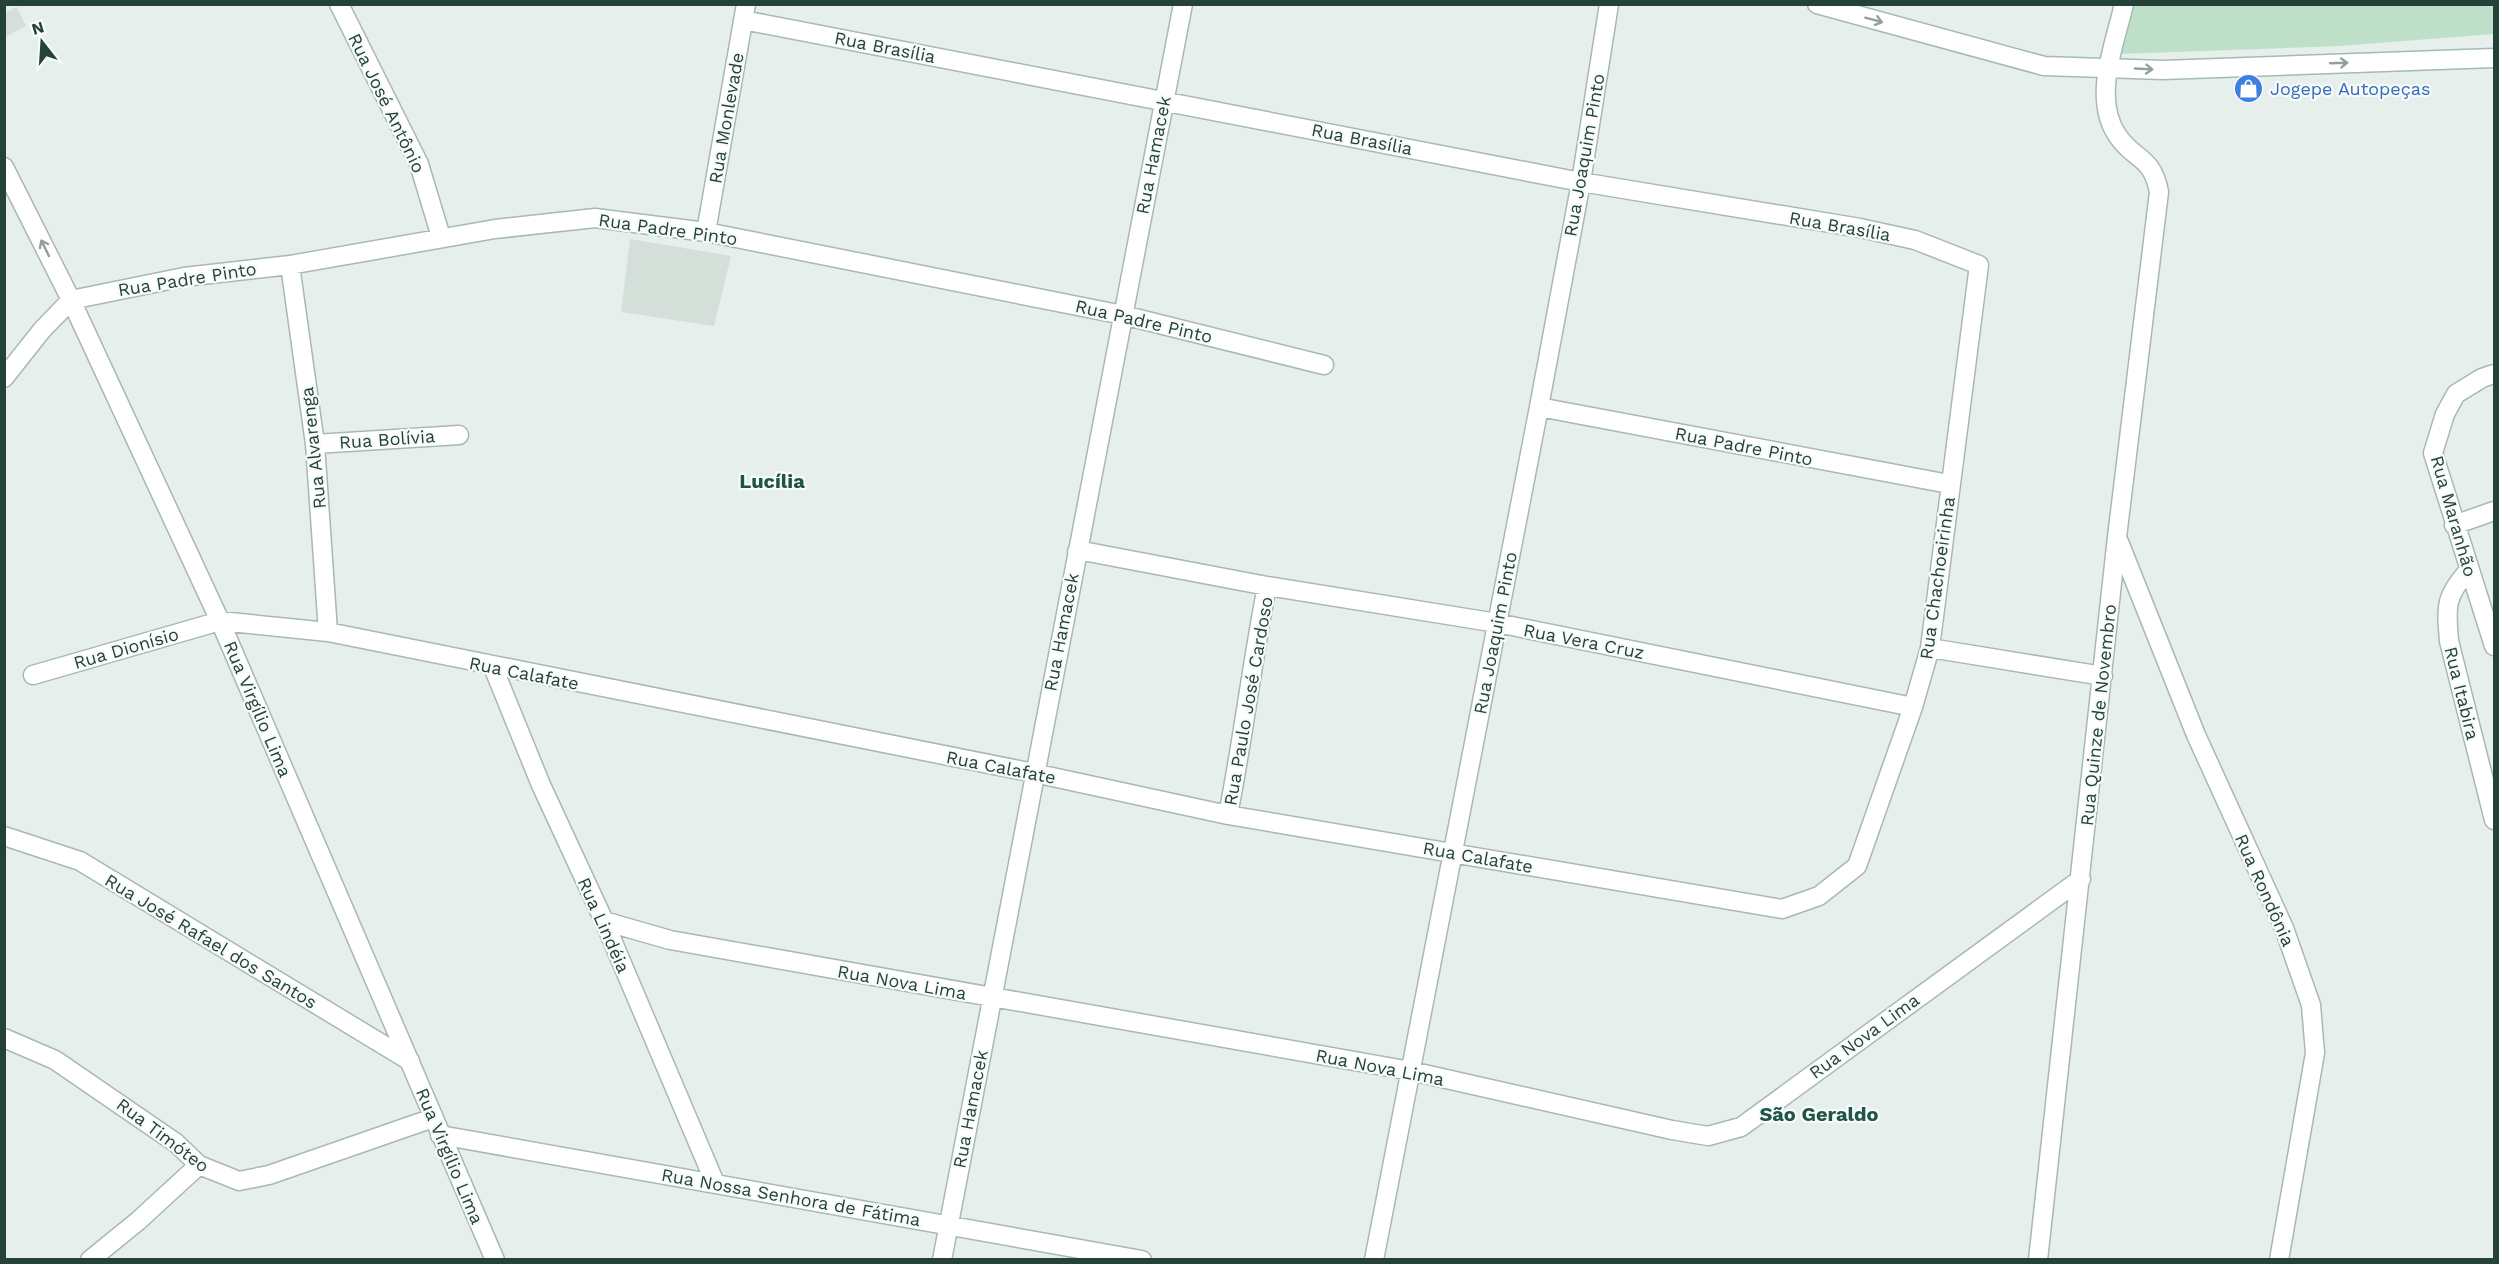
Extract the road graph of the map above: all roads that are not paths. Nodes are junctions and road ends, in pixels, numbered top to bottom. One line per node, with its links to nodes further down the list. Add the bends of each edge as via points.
1 (339, 4): 13 (street, Rua José Antônio, via 419,164)
2 (1183, 4): 9 (street, Rua Hamacek)
3 (1609, 4): 11 (street, Rua Joaquim Pinto)
4 (1817, 4): 8 (street, one-way to 8, via 2044,66)
5 (2124, 4): 8 (street)
6 (744, 12): 9 (street, Rua Brasília); 12 (street, Rua Monlevade)
7 (2494, 58): 8 (street, one-way to 7, via 2163,70)
8 (2109, 68): 27 (street, Rua Quinze de Novembro, via 2107,112 2117,135 2155,172 2159,192)
9 (1163, 100): 11 (street, Rua Brasília); 17 (street, Rua Hamacek)
10 (4, 167): 16 (street, Rua Virgílio Lima, one-way to 10)
11 (1581, 182): 15 (street, Rua Brasília, via 1882,232 1915,240); 21 (street, Rua Joaquim Pinto)
12 (706, 232): 13 (street, Rua Padre Pinto, via 595,218); 17 (street, Rua Padre Pinto)
13 (441, 237): 14 (street, Rua Padre Pinto)
14 (290, 265): 16 (street, Rua Padre Pinto, via 184,277); 23 (street, Rua Alvarenga)
15 (1979, 265): 24 (street, Rua Chachoeirinha)
16 (71, 300): 20 (street); 31 (street, Rua Virgílio Lima)
17 (1123, 315): 18 (street, Rua Padre Pinto); 28 (street, Rua Hamacek)
18 (1324, 365)
19 (2494, 374): 26 (street, Rua Maranhão, via 2456,394 2436,435 2433,453)
20 (4, 378)
21 (1539, 407): 24 (street, Rua Padre Pinto); 32 (street, Rua Joaquim Pinto)
22 (459, 435): 23 (street, Rua Bolívia)
23 (315, 444): 33 (street, Rua Alvarenga)
24 (1949, 484): 35 (street, Rua Chachoeirinha)
25 (2494, 511): 26 (street)
26 (2454, 525): 29 (street, Rua Maranhão)
27 (2117, 537): 38 (street, Rua Quinze de Novembro); 62 (street, Rua Rondônia, via 2196,735 2288,937 2311,1005 2315,1053)
28 (1077, 552): 30 (street, Rua Vera Cruz); 40 (street, Rua Hamacek)
29 (2469, 570): 34 (street, Rua Maranhão); 42 (street, Rua Itabira, via 2452,589 2447,616 2449,641)
30 (1267, 586): 32 (street, Rua Vera Cruz); 41 (street, Rua Paulo José Cardoso)
31 (220, 621): 33 (street, Rua Calafate); 37 (street, Rua Dionísio); 50 (street, Rua Virgílio Lima)
32 (1497, 623): 39 (street, Rua Vera Cruz); 44 (street, Rua Joaquim Pinto)
33 (328, 632): 36 (street, Rua Calafate)
34 (2494, 646)
35 (1930, 648): 38 (street); 39 (street, Rua Chachoeirinha)
36 (493, 667): 40 (street, Rua Calafate); 47 (street, Rua Lindéia, via 541,785)
37 (33, 675)
38 (2103, 676): 45 (street, Rua Quinze de Novembro)
39 (1913, 707): 46 (street, Rua Chachoeirinha, via 1857,866 1820,896)
40 (1034, 773): 41 (street, Rua Calafate); 48 (street, Rua Hamacek)
41 (1228, 815): 44 (street, Rua Calafate)
42 (2494, 820)
43 (4, 836): 50 (street, Rua José Rafael dos Santos, via 80,861)
44 (1452, 853): 46 (street, Rua Calafate); 51 (street, Rua Joaquim Pinto)
45 (2081, 879): 51 (street, Rua Nova Lima, via 1741,1127 1708,1136 1672,1130); 61 (street, Rua Quinze de Novembro)
46 (1782, 909)
47 (604, 921): 48 (street, Rua Nova Lima, via 670,940); 54 (street, Rua Lindéia)
48 (991, 998): 51 (street, Rua Nova Lima); 55 (street, Rua Hamacek)
49 (6, 1041): 53 (street, Rua Timóteo, via 55,1060 176,1143)
50 (410, 1061): 52 (street, Rua Virgílio Lima)
51 (1412, 1071): 60 (street, Rua Joaquim Pinto)
52 (436, 1126): 53 (street, Rua Timóteo, via 239,1181); 54 (street, Rua Nossa Senhora de Fátima); 57 (street, Rua Virgílio Lima)
53 (199, 1165): 56 (street)
54 (715, 1183): 55 (street, Rua Nossa Senhora de Fátima)
55 (947, 1226): 58 (street, Rua Hamacek); 59 (street, Rua Nossa Senhora de Fátima)
56 (90, 1260)
57 (495, 1260)
58 (942, 1260)
59 (1142, 1260)
60 (1374, 1260)
61 (2038, 1260)
62 (2278, 1260)

